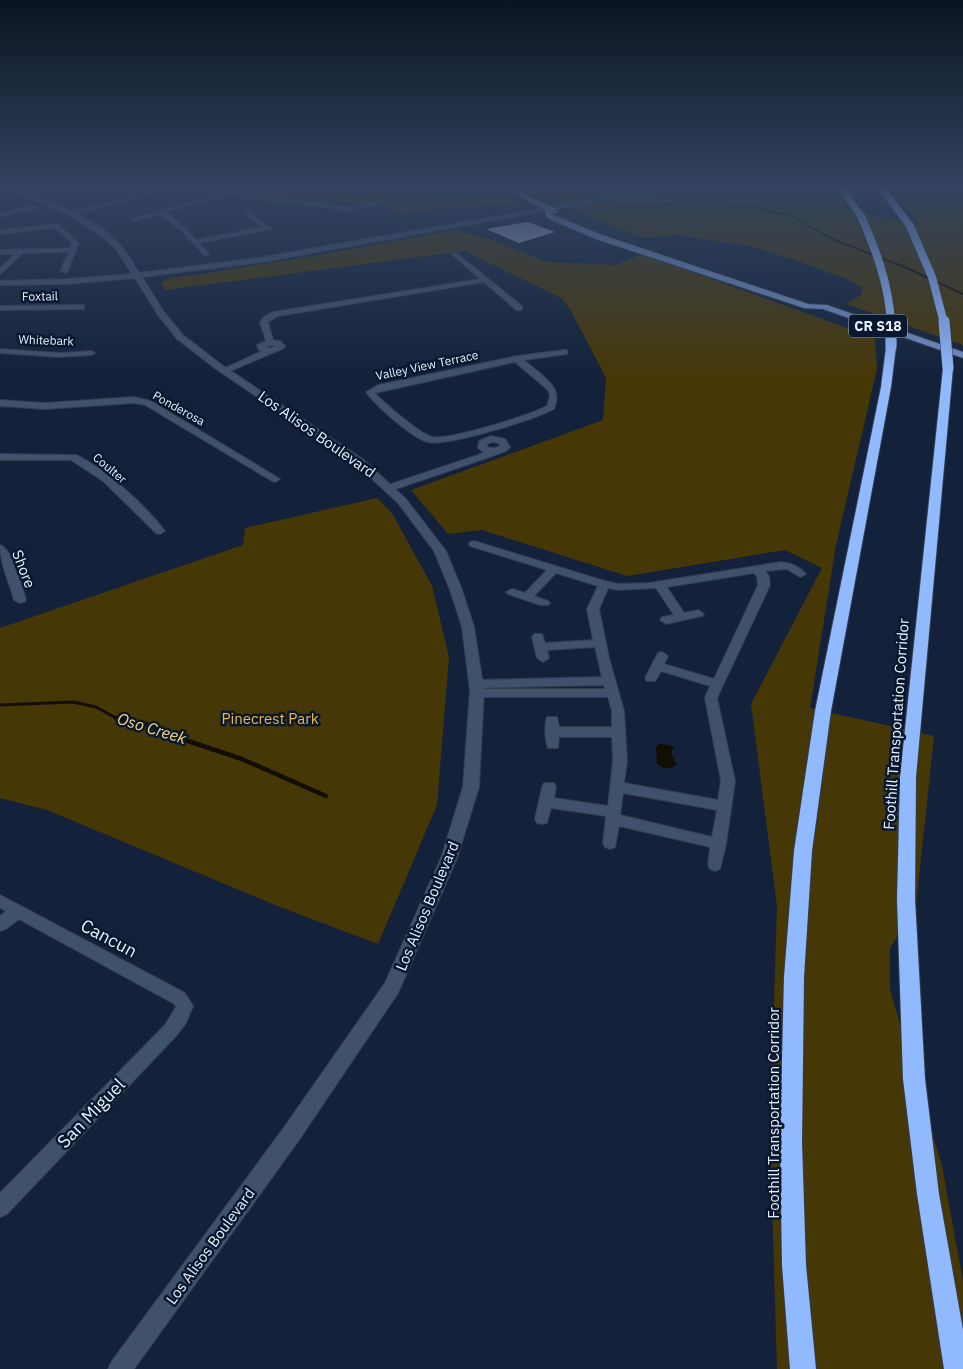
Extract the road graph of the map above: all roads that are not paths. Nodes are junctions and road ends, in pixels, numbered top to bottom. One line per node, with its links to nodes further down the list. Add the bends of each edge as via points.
1 (74, 250): 9 (street); 12 (street)
2 (120, 250): 14 (main road, Los Alisos Boulevard)
3 (202, 250): 10 (street)
4 (317, 250): 14 (main road)
5 (638, 250): 23 (main road, CR S18, via 807,306 824,307)
6 (876, 250): 71 (highway, Foothill Transportation Corridor, bridge, via 888,293 891,348 823,711 803,851 793,996 791,1142 794,1265)
7 (920, 250): 72 (highway, Foothill Transportation Corridor, bridge, via 936,288 946,334 948,368 908,777 906,899 914,1079 928,1194)
8 (0, 252): 9 (street)
9 (20, 253): 13 (street)
10 (205, 254)
11 (456, 255): 15 (street)
12 (64, 271)
13 (0, 272)
14 (138, 276): 16 (main road); 25 (main road, Los Alisos Boulevard, via 161,314 180,337)
15 (485, 280): 19 (street); 25 (street, via 276,314 264,322 267,348)
16 (0, 283)
17 (81, 307): 18 (street, Foxtail)
18 (0, 308)
19 (519, 308)
20 (0, 351): 22 (street, Whitebark)
21 (564, 352): 24 (street, Valley View Terrace)
22 (91, 353)
23 (963, 355)
24 (518, 359): 27 (street, Valley View Terrace, via 552,389 553,403 542,413); 28 (street, Valley View Terrace, via 370,392 429,439)
25 (222, 368): 32 (main road, Los Alisos Boulevard, via 340,447)
26 (0, 403): 31 (street, Ponderosa, via 45,406 134,400 148,403)
27 (485, 429): 28 (street, Valley View Terrace); 29 (street, via 505,447)
28 (471, 432): 29 (street)
29 (486, 447): 32 (street, via 481,457)
30 (0, 457): 33 (street, Coulter, via 78,459 104,478)
31 (275, 479)
32 (387, 486): 53 (main road, Los Alisos Boulevard, via 440,551 468,627)
33 (160, 530)
34 (474, 544): 36 (street)
35 (0, 548): 43 (street, Shore, via 12,569)
36 (554, 569): 39 (street); 42 (street)
37 (757, 569): 38 (street, via 790,566); 40 (street); 51 (street, via 763,576 764,585)
38 (800, 574)
39 (604, 584): 40 (street, via 627,587); 48 (street, via 593,609)
40 (660, 585): 46 (street)
41 (512, 592): 42 (street)
42 (527, 597): 44 (street)
43 (20, 600)
44 (544, 603)
45 (698, 614): 46 (street)
46 (682, 618): 47 (street)
47 (666, 620)
48 (599, 643): 49 (street); 52 (street)
49 (541, 648)
50 (651, 678): 51 (street, via 660,661)
51 (717, 684): 59 (street, via 711,698 728,781)
52 (611, 687): 53 (street); 55 (street, via 618,711)
53 (476, 689): 70 (main road, Los Alisos Boulevard, via 471,787 449,858 392,988 292,1133)
54 (552, 732): 55 (street)
55 (619, 732): 57 (street)
56 (549, 787): 58 (street)
57 (617, 787): 59 (street); 60 (street)
58 (546, 802): 60 (street); 61 (street)
59 (725, 806): 63 (street)
60 (613, 815): 62 (street); 63 (street)
61 (542, 819)
62 (610, 843)
63 (719, 844): 64 (street)
64 (715, 865)
65 (0, 901): 66 (street, Cancun)
66 (17, 911): 67 (street); 68 (street, Cancun, via 180,998 185,1006)
67 (0, 925)
68 (180, 1018): 69 (street, San Miguel)
69 (0, 1207)
70 (120, 1369)
71 (803, 1369)
72 (957, 1369)

